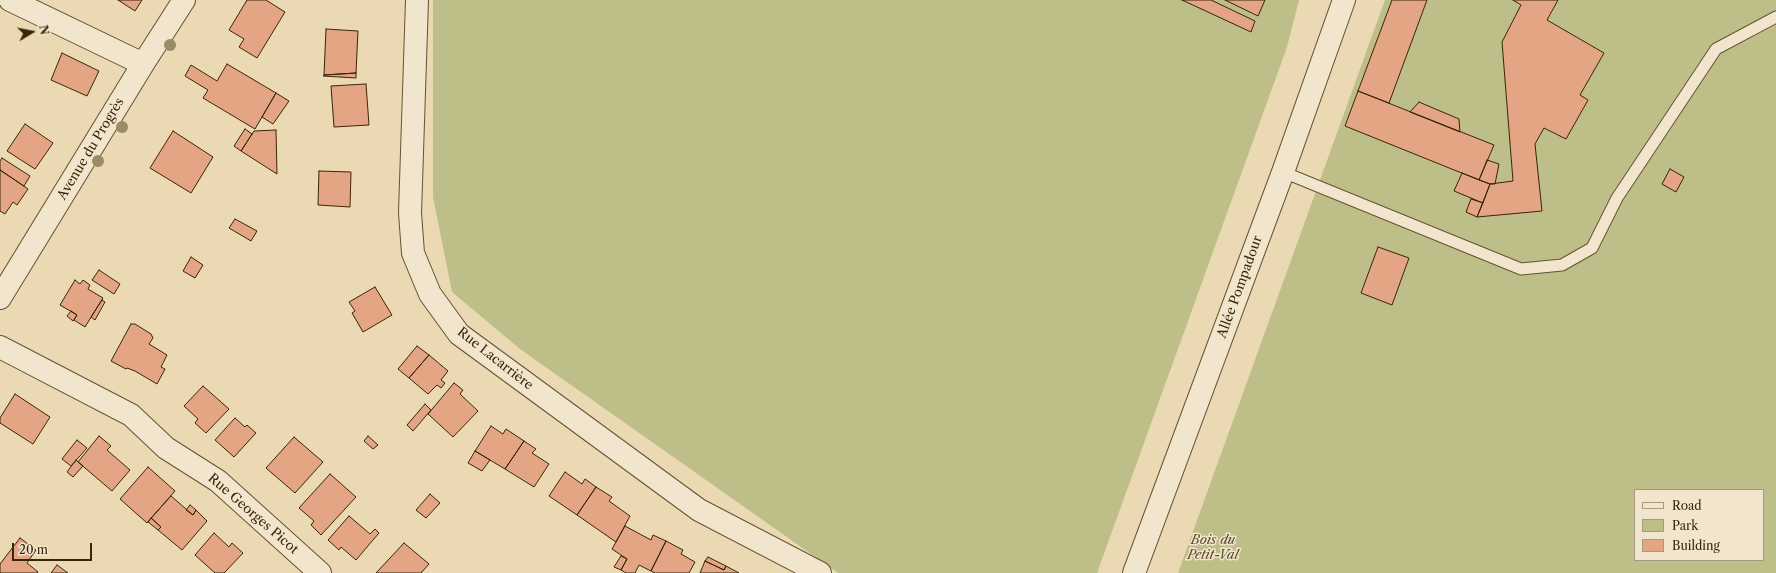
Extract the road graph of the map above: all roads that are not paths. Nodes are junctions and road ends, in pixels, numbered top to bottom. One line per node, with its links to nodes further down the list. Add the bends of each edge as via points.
1 (10, 0): 6 (street)
2 (184, 0): 6 (street, Avenue du Progrès)
3 (417, 0): 11 (street, Rue Lacarrière, via 410,213 413,252 430,294 459,334 699,510)
4 (1344, 0): 7 (street, Allée Pompadour)
5 (1776, 17): 7 (lane, via 1716,50 1617,198 1592,248 1562,265 1521,269)
6 (143, 64): 8 (street, Avenue du Progrès)
7 (1283, 172): 12 (street, Allée Pompadour)
8 (0, 298)
9 (0, 347): 10 (street, Rue Georges Picot, via 131,415 166,448 218,481)
10 (320, 573)
11 (820, 573)
12 (1134, 573)

